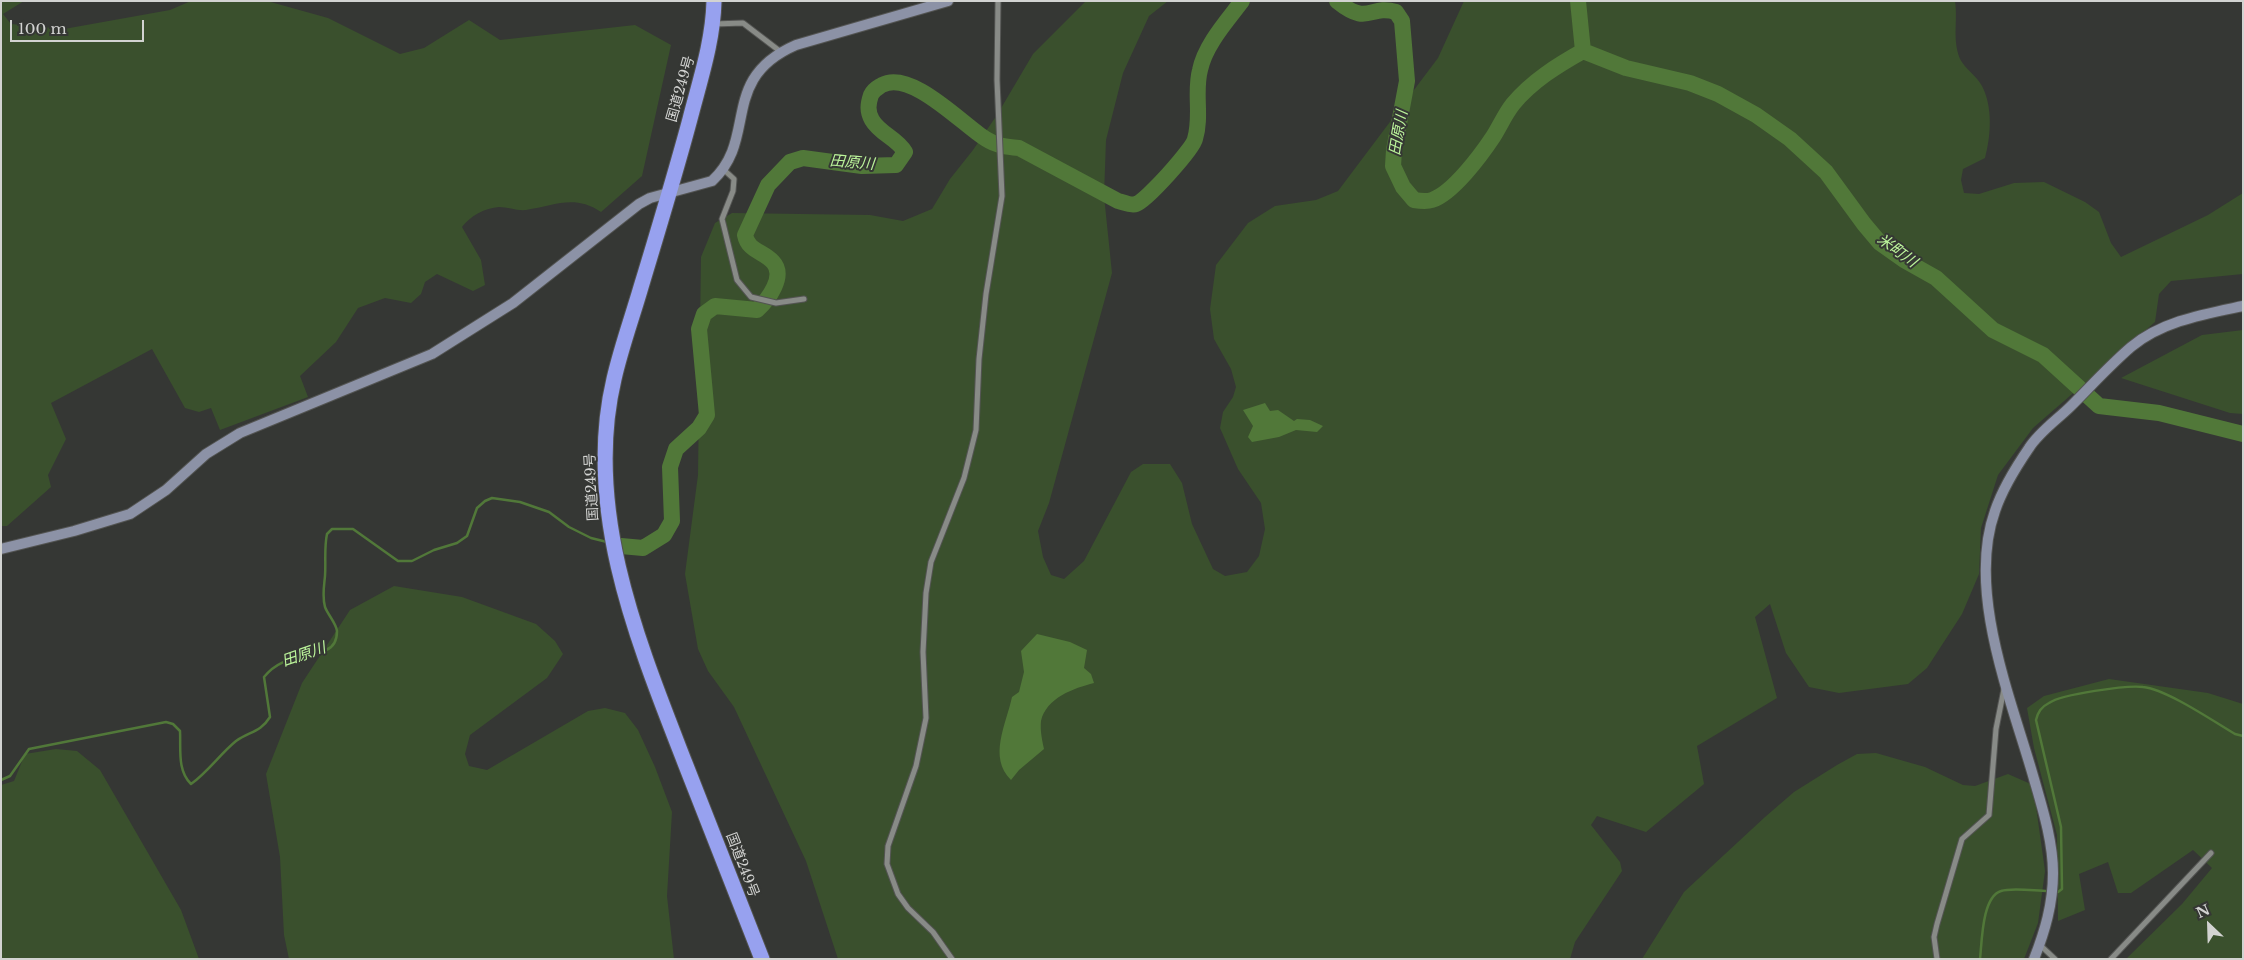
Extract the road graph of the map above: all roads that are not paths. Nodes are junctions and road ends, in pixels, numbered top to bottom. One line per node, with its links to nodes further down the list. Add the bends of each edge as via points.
1 (714, 1): 4 (highway, 国道249号)
2 (948, 1): 5 (street)
3 (998, 1): 16 (street, via 997,80 1002,196 986,294 976,430 964,478 931,562 922,652 926,718 916,766 888,846 887,864 898,894 933,932)
4 (714, 24): 5 (street, via 743,22); 7 (highway, 国道249号)
5 (781, 52): 6 (street, via 765,64 749,86 732,156)
6 (723, 170): 7 (street, via 712,180); 8 (street, via 734,179 722,219 737,280 751,297 776,303)
7 (670, 194): 10 (street, via 639,204 513,304 432,354 240,433 206,454 166,490 130,514); 15 (highway, 国道249号, via 614,379 605,463 609,517 619,573 638,638)
8 (804, 299)
9 (2243, 306): 11 (street, via 2184,320 2132,346 2030,446 2015,470 1994,511 1985,568 1988,614)
10 (1, 549)
11 (2005, 687): 13 (street, via 2049,840 2053,872 2051,902); 17 (street, via 1996,729 1989,815 1962,839 1934,937)
12 (2211, 853): 14 (street)
13 (2040, 945): 18 (street); 19 (street)
14 (2113, 958)
15 (762, 959)
16 (952, 959)
17 (1937, 959)
18 (2034, 959)
19 (2055, 959)

